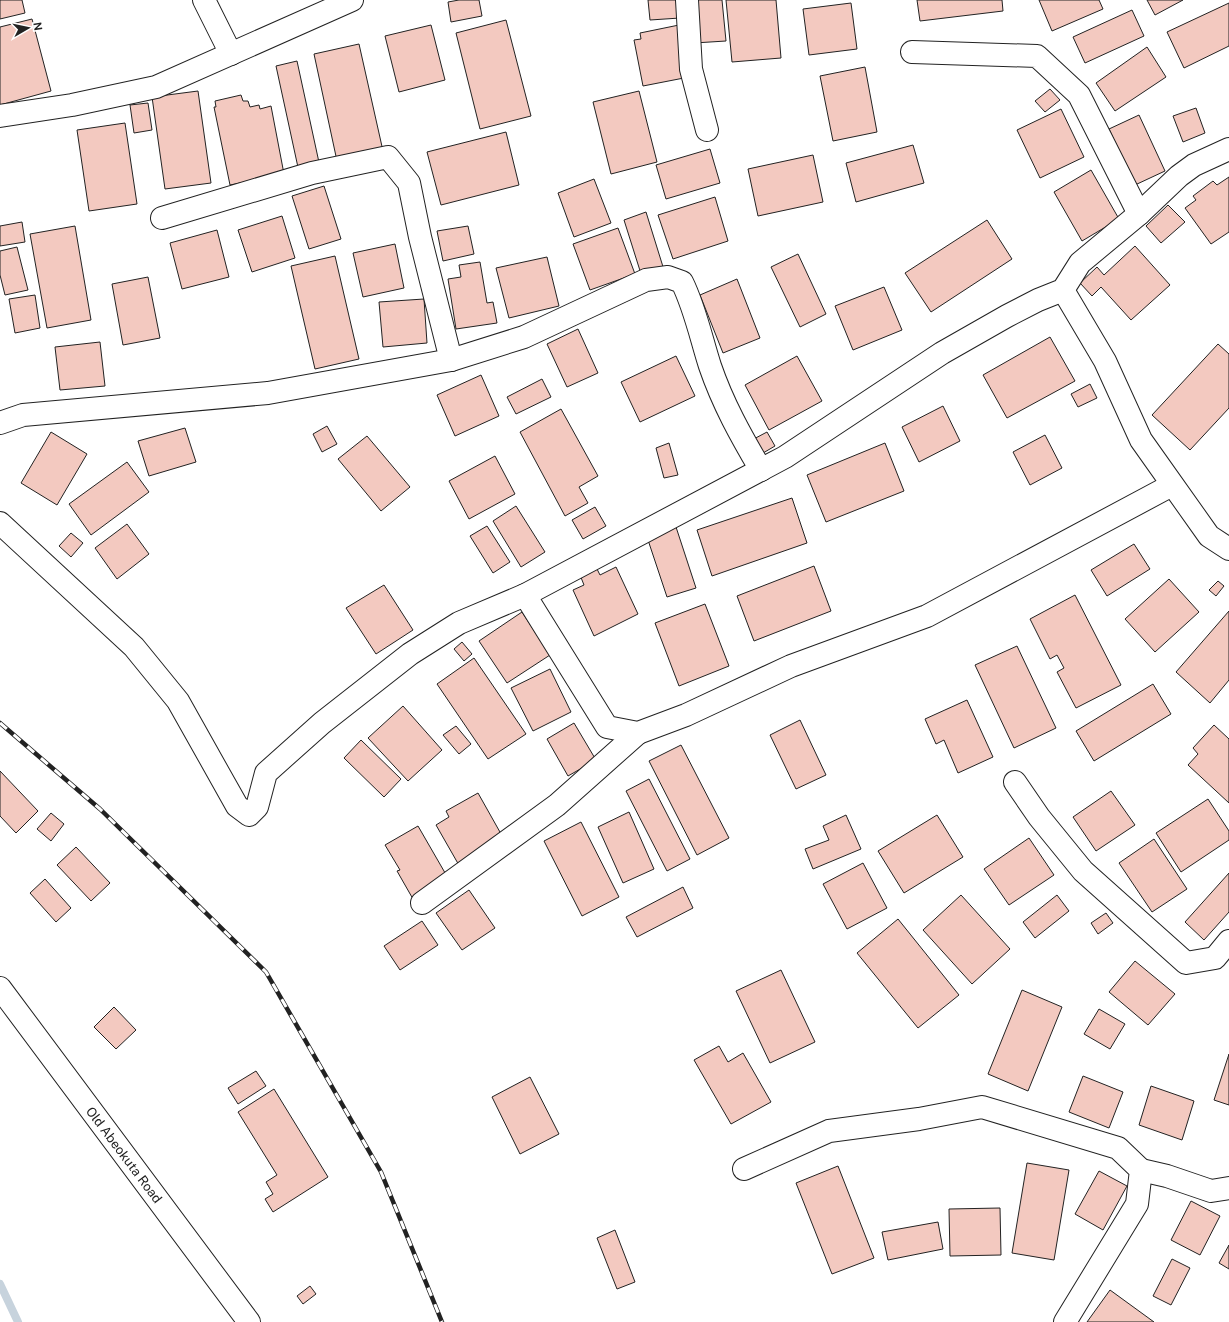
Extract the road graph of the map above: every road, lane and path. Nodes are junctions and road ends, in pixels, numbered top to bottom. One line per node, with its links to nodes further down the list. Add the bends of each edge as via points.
1 (204, 0): 5 (main road)
2 (352, 0): 5 (main road)
3 (687, 0): 7 (main road, via 691,69)
4 (912, 52): 9 (main road, via 1037,56 1078,95)
5 (232, 54): 6 (main road, via 156,87 72,105)
6 (0, 116)
7 (707, 130)
8 (1229, 149): 9 (main road, via 1194,165)
9 (1139, 214): 11 (main road, via 1080,263)
10 (162, 218): 12 (main road, via 312,173 388,157 410,184 420,237)
11 (1064, 290): 14 (main road, via 1007,316 942,353 800,448); 15 (main road, via 1105,361 1142,440)
12 (451, 360): 13 (main road, via 268,393 23,415); 14 (main road, via 524,337 646,280 668,277 682,282 689,296 710,366 729,415)
13 (0, 423)
14 (761, 470): 18 (main road)
15 (1172, 485): 17 (main road, via 1209,536); 19 (main road, via 927,616 791,666 686,715)
16 (0, 524): 18 (main road, via 134,647 178,701 237,806 249,815 257,807 266,773 322,724 410,654 459,623)
17 (1229, 549)
18 (525, 595): 19 (main road, via 607,727)
19 (638, 733): 21 (main road, via 557,805)
20 (1015, 782): 22 (main road, via 1039,817 1083,871 1186,963 1215,958)
21 (422, 903)
22 (1229, 941)
23 (0, 988): 27 (main road, Old Abeokuta Road)
24 (744, 1169): 25 (main road, via 829,1131 919,1119 982,1107 1118,1148)
25 (1142, 1170): 26 (main road, via 1211,1191); 28 (main road, via 1137,1204)
26 (1229, 1188)
27 (249, 1322)
28 (1065, 1322)

